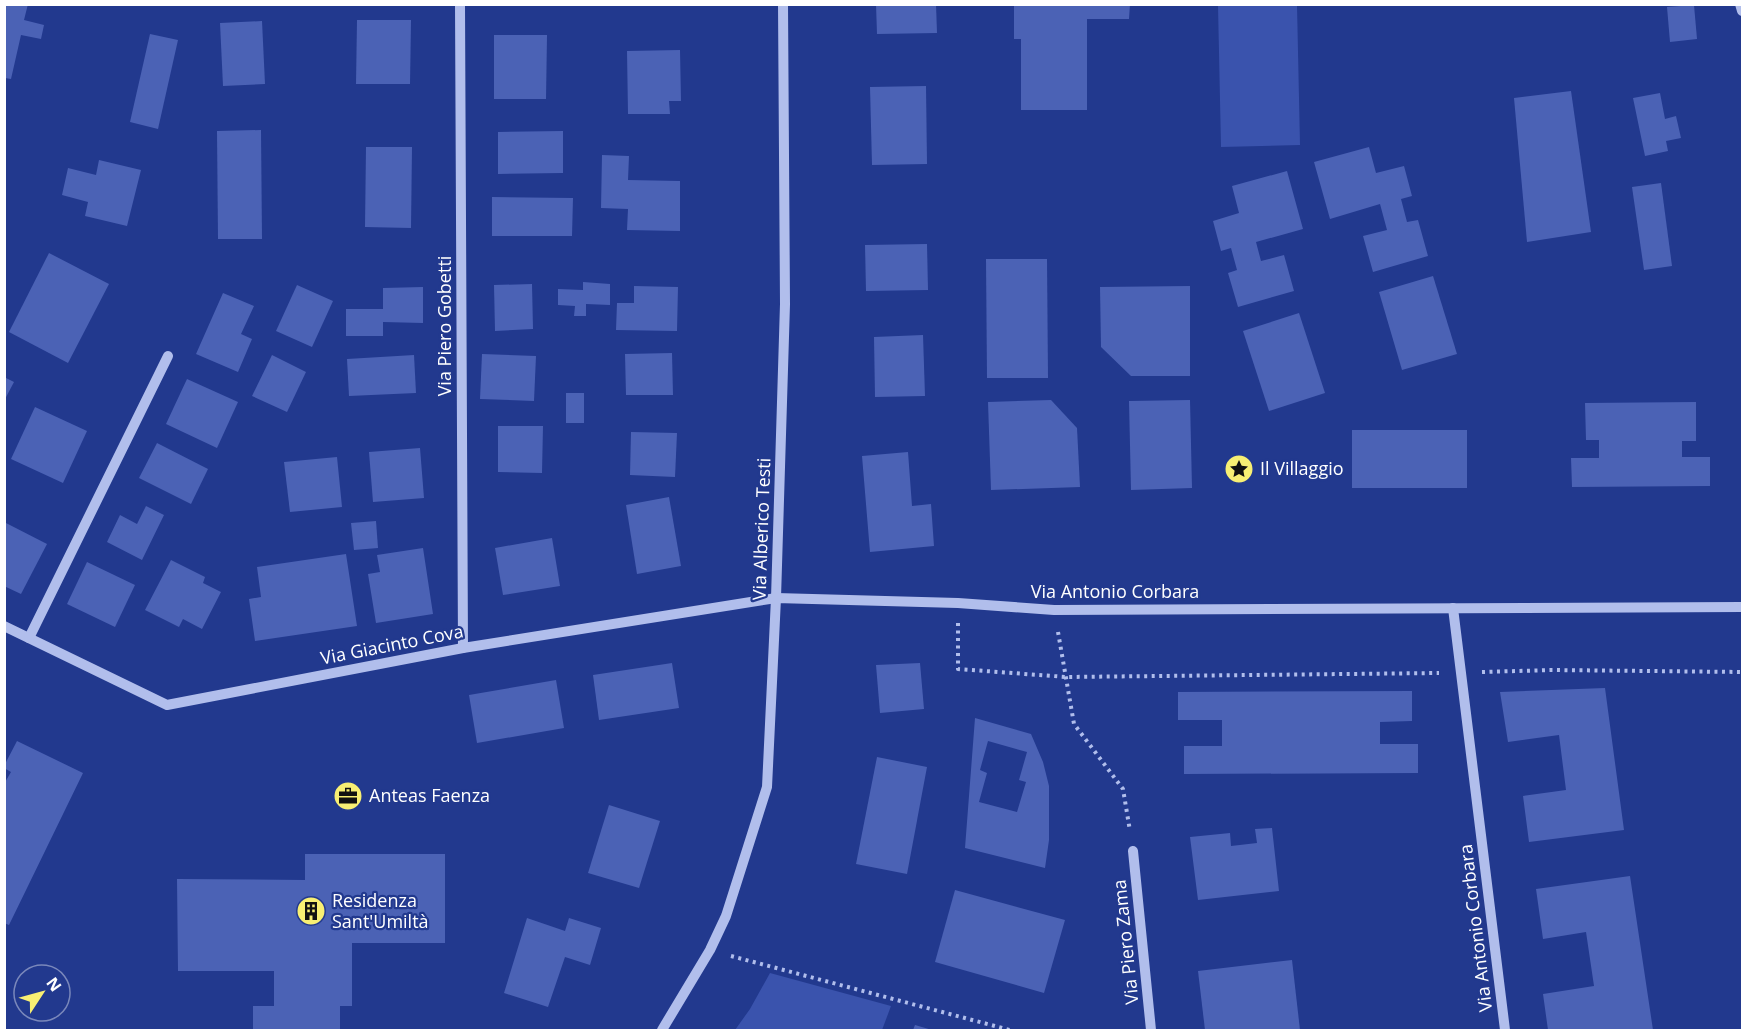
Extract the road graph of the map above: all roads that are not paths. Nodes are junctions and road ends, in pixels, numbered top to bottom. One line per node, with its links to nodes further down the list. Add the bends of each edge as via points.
1 (460, 4): 11 (street, Via Piero Gobetti)
2 (783, 4): 6 (street, Via Alberico Testi, via 785,304)
3 (1740, 4): 4 (street)
4 (1743, 11)
5 (168, 356): 10 (street)
6 (776, 598): 8 (street, Via Antonio Corbara, via 1054,610); 11 (street, Via Giacinto Cova); 13 (street, Via Alberico Testi, via 767,787 726,916)
7 (1743, 607): 8 (street, Via Antonio Corbara)
8 (1453, 608): 15 (street, Via Antonio Corbara)
9 (4, 626): 10 (street, Via Giacinto Cova)
10 (29, 638): 11 (street, Via Giacinto Cova, via 167,705)
11 (463, 648)
12 (1133, 851): 14 (street, Via Piero Zama)
13 (662, 1030)
14 (1151, 1030)
15 (1505, 1030)

